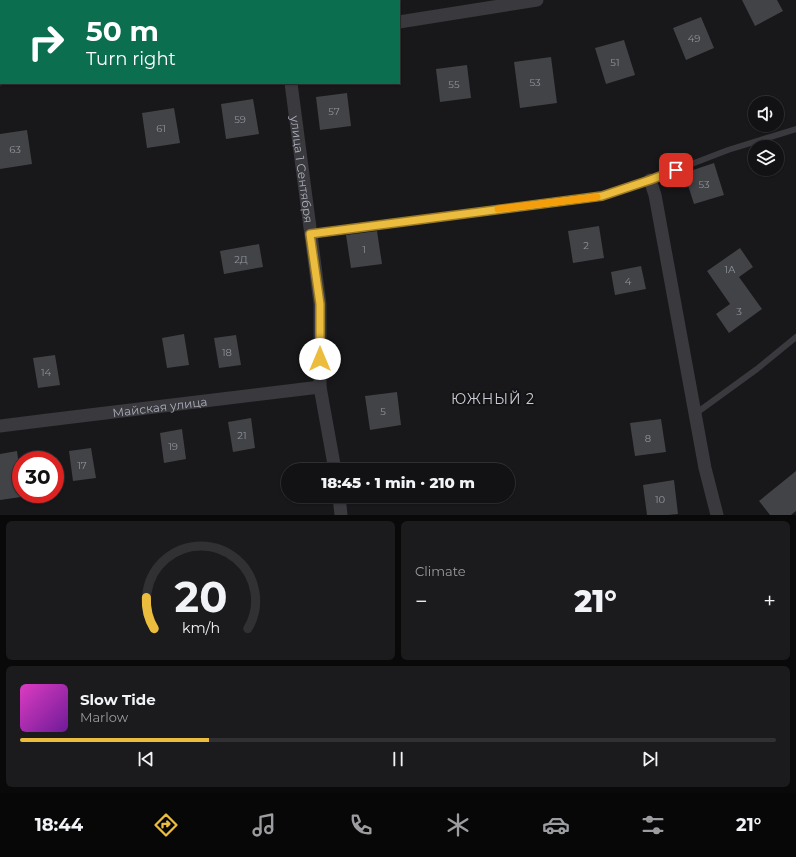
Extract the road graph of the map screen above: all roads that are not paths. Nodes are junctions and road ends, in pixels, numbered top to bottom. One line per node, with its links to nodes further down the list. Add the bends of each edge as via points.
1 (537, 0): 2 (street)
2 (400, 22)
3 (291, 84): 6 (street, улица 1 Сентября)
4 (796, 129): 5 (lane, via 728,150)
5 (650, 180): 6 (lane, via 602,196); 9 (street, via 656,195)
6 (310, 234): 8 (street, улица 1 Сентября, via 320,304)
7 (796, 337): 9 (lane)
8 (320, 387): 10 (street, Майская улица); 11 (street, улица 1 Сентября)
9 (695, 414): 14 (street)
10 (0, 426)
11 (334, 463)
12 (340, 503): 13 (street)
13 (341, 515)
14 (717, 515)

